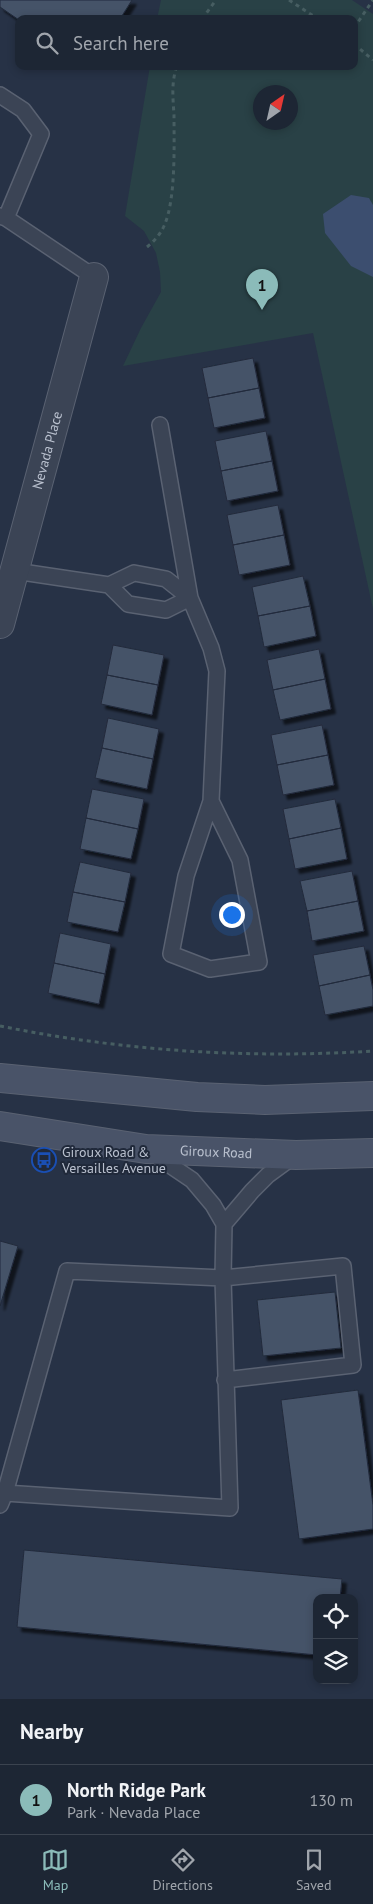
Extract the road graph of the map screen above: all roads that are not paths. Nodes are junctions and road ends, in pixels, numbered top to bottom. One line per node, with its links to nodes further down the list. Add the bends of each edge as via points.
1 (0, 95): 2 (lane, via 23,110 41,134)
2 (3, 217): 3 (lane)
3 (94, 277): 5 (street, Nevada Place)
4 (160, 425): 7 (lane)
5 (16, 571): 6 (lane); 8 (street, Nevada Place)
6 (110, 585): 7 (lane, via 134,573 166,579); 7 (lane, via 128,604 166,610)
7 (190, 598): 9 (lane, via 217,671)
8 (0, 624)
9 (210, 801): 9 (lane, via 186,876 171,954 210,969 259,962 240,860)
10 (0, 1078): 11 (main road, via 207,1098 265,1100)
11 (373, 1096)
12 (0, 1126): 13 (main road, Giroux Road)
13 (146, 1149): 15 (main road, Giroux Road); 16 (lane, via 192,1180 213,1204)
14 (373, 1153): 15 (main road, Giroux Road)
15 (296, 1155): 16 (lane, via 268,1175)
16 (224, 1224): 17 (lane)
17 (223, 1278): 18 (lane); 18 (lane, via 343,1266 353,1365); 19 (lane, via 67,1271)
18 (226, 1380): 19 (lane, via 230,1508)
19 (2, 1499)

